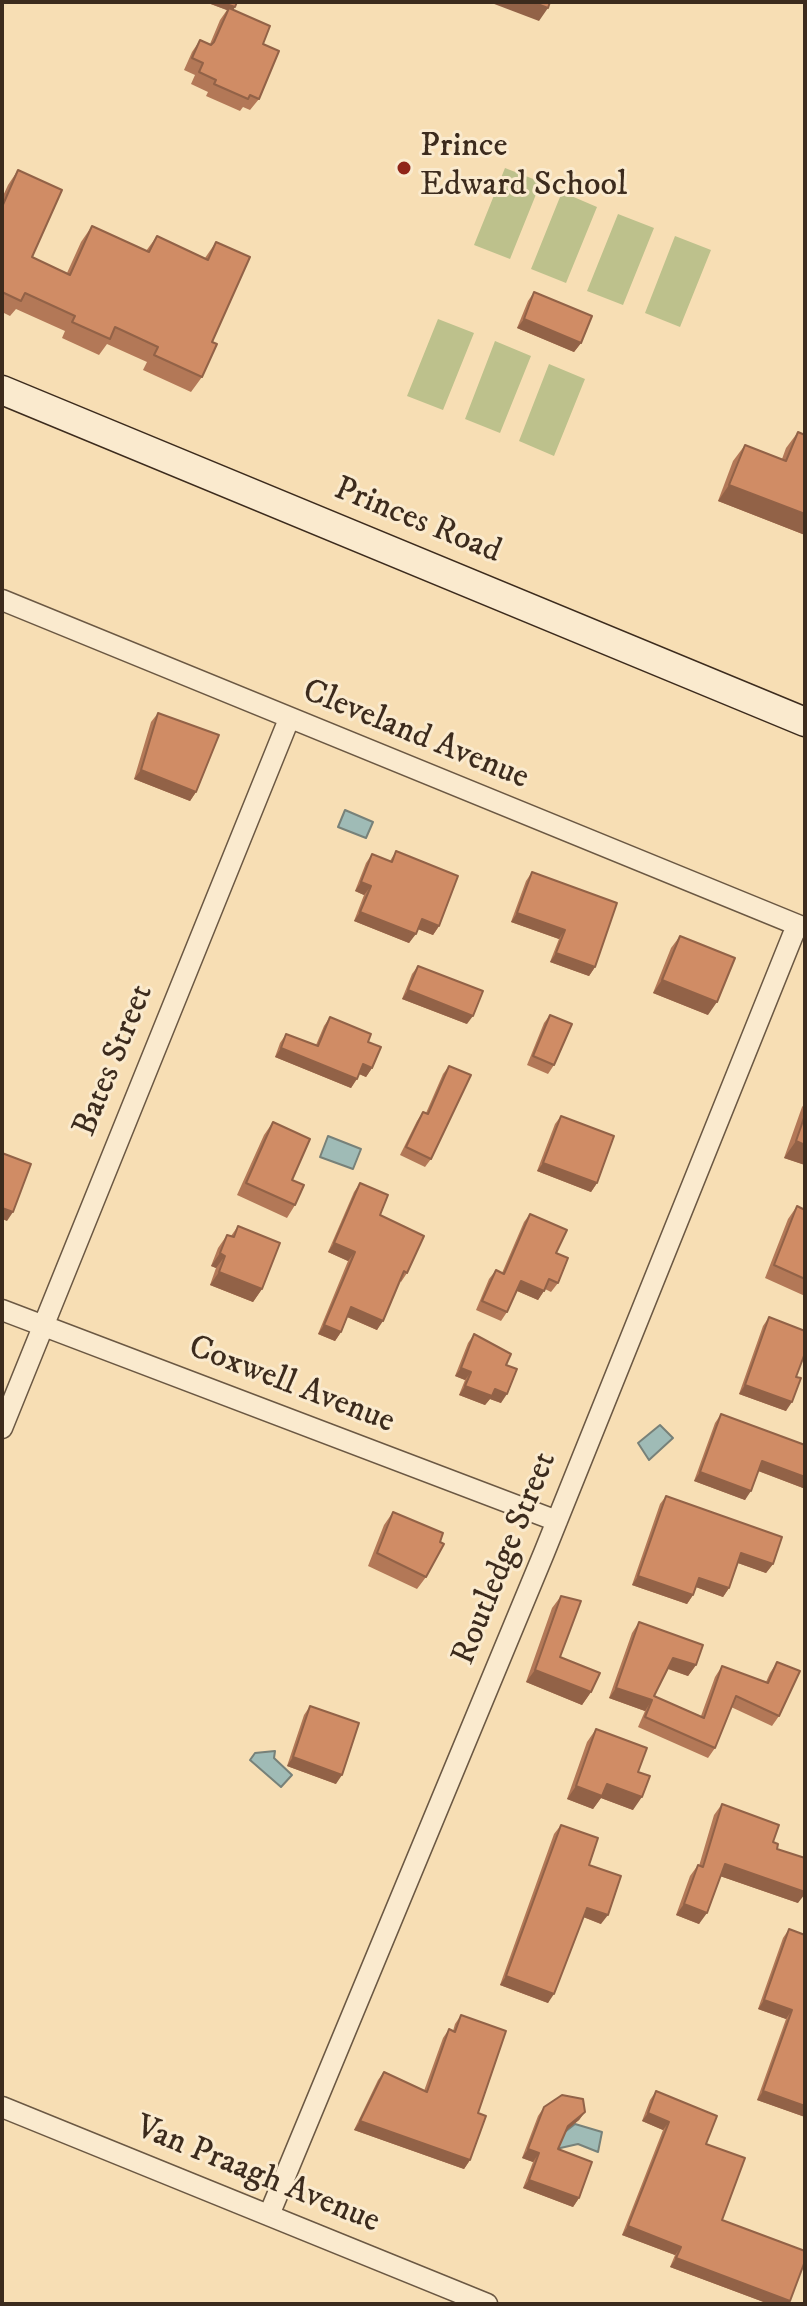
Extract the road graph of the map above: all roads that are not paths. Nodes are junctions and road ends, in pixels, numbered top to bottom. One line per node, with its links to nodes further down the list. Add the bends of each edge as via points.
1 (2, 390): 4 (main road, Princes Road)
2 (2, 600): 3 (street, Cleveland Avenue)
3 (289, 719): 5 (street, Cleveland Avenue); 7 (street, Bates Street)
4 (805, 722)
5 (801, 927): 9 (street, Routledge Street)
6 (2, 1310): 7 (street, Coxwell Avenue)
7 (42, 1327): 8 (street, Bates Street); 9 (street, Coxwell Avenue)
8 (2, 1428)
9 (557, 1521): 11 (street, Routledge Street)
10 (2, 2107): 11 (street, Van Praagh Avenue)
11 (269, 2215): 12 (street, Van Praagh Avenue)
12 (487, 2304)

